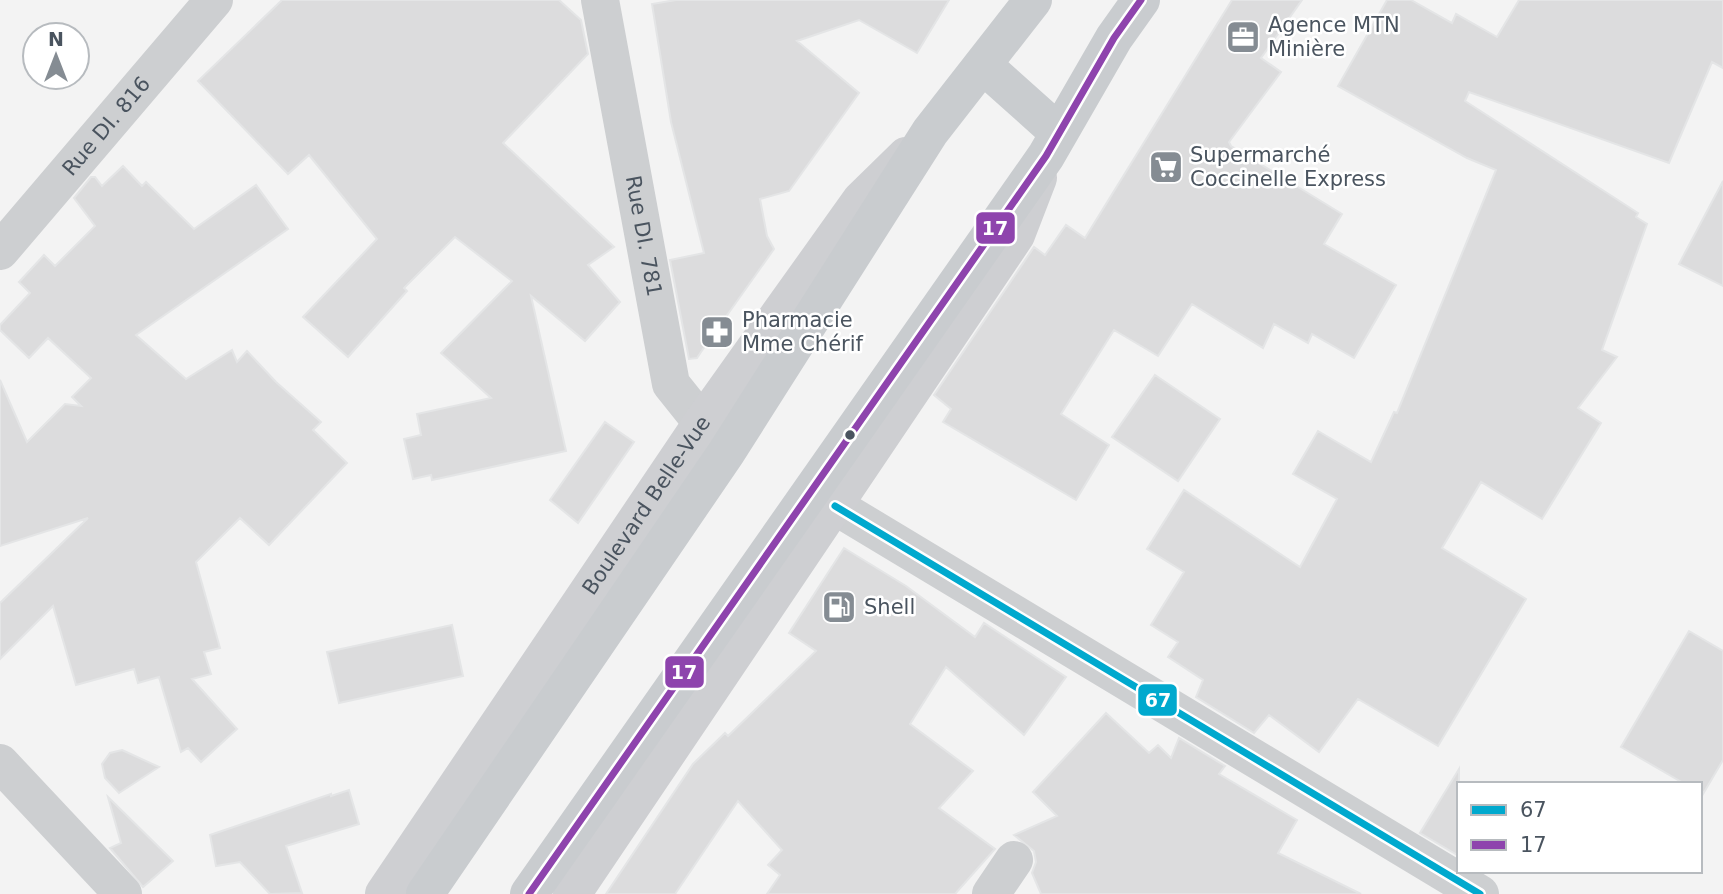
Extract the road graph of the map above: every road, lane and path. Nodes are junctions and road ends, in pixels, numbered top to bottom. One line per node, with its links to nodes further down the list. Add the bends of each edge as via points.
1 (214, 0): 8 (street, Rue DI. 816)
2 (600, 0): 9 (street, Rue DI. 781, via 671,384)
3 (1032, 0): 5 (main road, Boulevard Belle-Vue)
4 (1140, 0): 7 (main road)
5 (982, 65): 6 (main road, Boulevard Belle-Vue); 7 (main road)
6 (930, 132): 9 (street, Boulevard Belle-Vue, via 861,200); 10 (main road, Boulevard Belle-Vue)
7 (1053, 144): 11 (street, via 1016,235); 17 (main road)
8 (0, 251)
9 (702, 423): 10 (street, Rue DI. 781); 15 (street, Boulevard Belle-Vue)
10 (726, 453): 16 (main road, Boulevard Belle-Vue)
11 (835, 506): 18 (street); 20 (street)
12 (0, 764): 14 (street)
13 (1014, 860): 19 (street)
14 (123, 894)
15 (384, 894)
16 (425, 894)
17 (529, 894)
18 (572, 894)
19 (990, 894)
20 (1480, 894)

